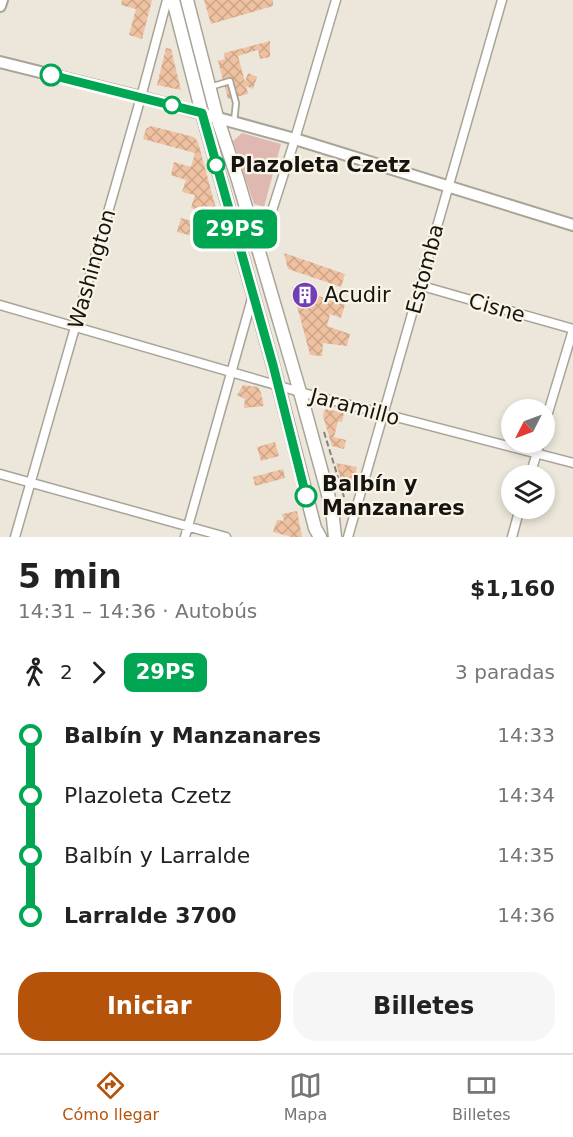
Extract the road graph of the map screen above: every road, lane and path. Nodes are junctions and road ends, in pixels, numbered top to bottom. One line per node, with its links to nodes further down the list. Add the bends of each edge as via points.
1 (2, 0): 7 (street)
2 (167, 0): 10 (street, Washington)
3 (173, 0): 11 (main road)
4 (187, 0): 9 (main road)
5 (336, 0): 14 (street)
6 (502, 0): 15 (street, Estomba)
7 (0, 6)
8 (0, 62): 10 (street)
9 (209, 87): 12 (main road); 13 (lane, via 230,81 237,103)
10 (141, 97): 11 (street); 21 (street, Washington)
11 (202, 113): 12 (street); 19 (main road)
12 (217, 117): 13 (street); 17 (main road)
13 (234, 122): 14 (street)
14 (295, 139): 15 (street); 17 (street)
15 (448, 186): 16 (street); 18 (street, Estomba)
16 (573, 225)
17 (258, 252): 25 (main road)
18 (422, 286): 22 (street, Cisne); 27 (street, Estomba)
19 (253, 295): 23 (street); 24 (main road)
20 (0, 305): 21 (street, Jaramillo)
21 (76, 327): 23 (street, Jaramillo); 34 (street, Washington)
22 (573, 330): 26 (street)
23 (232, 371): 24 (street, Jaramillo); 37 (street)
24 (278, 386): 25 (street, Jaramillo); 41 (main road)
25 (300, 392): 27 (street, Jaramillo); 42 (main road, via 332,509)
26 (552, 399)
27 (382, 414): 29 (street, Jaramillo); 43 (street, Estomba)
28 (321, 423): 35 (path)
29 (501, 444)
30 (537, 453): 31 (street, Jaramillo); 32 (street)
31 (573, 463)
32 (533, 465)
33 (0, 474): 34 (street)
34 (31, 482): 37 (street); 38 (street, Washington)
35 (344, 497)
36 (517, 519): 44 (street)
37 (188, 527): 39 (street); 40 (street)
38 (15, 537)
39 (185, 537)
40 (226, 537)
41 (320, 537)
42 (335, 537)
43 (348, 537)
44 (512, 537)

